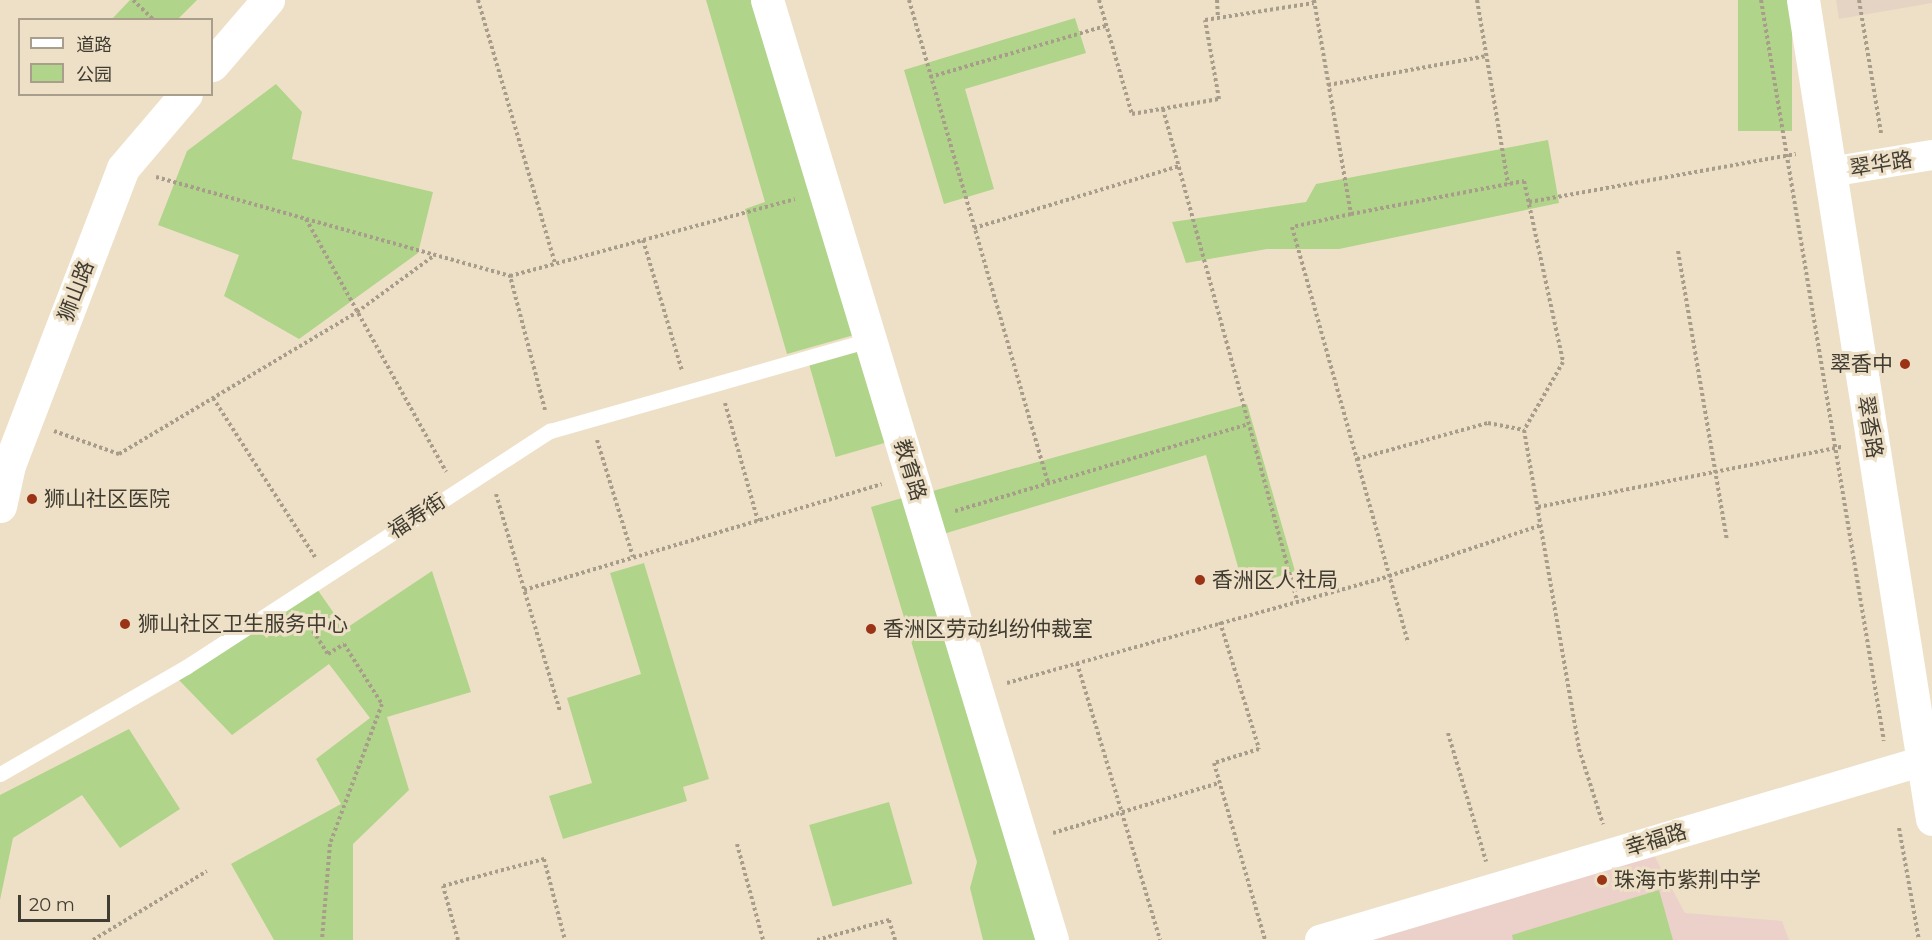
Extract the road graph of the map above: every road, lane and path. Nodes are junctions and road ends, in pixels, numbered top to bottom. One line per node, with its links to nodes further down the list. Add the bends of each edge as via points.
1 (133, 0): 13 (path)
2 (268, 0): 17 (street)
3 (478, 0): 37 (path)
4 (767, 0): 29 (street, 教育路)
5 (909, 0): 18 (path)
6 (1099, 0): 15 (path)
7 (1216, 0): 14 (path)
8 (1477, 0): 16 (path)
9 (1761, 0): 22 (path)
10 (1803, 0): 24 (street, 翠香路)
11 (1859, 0): 25 (path)
12 (1314, 2): 14 (path); 19 (path)
13 (152, 18)
14 (1218, 18): 21 (path, via 1205,20 1220,99)
15 (1107, 26): 18 (path); 21 (path, via 1132,114)
16 (1486, 56): 19 (path); 28 (path)
17 (213, 64)
18 (930, 77): 33 (path)
19 (1328, 85): 31 (path)
20 (184, 96): 27 (street, 狮山路)
21 (1163, 109): 26 (path)
22 (1785, 156): 24 (path); 30 (path); 50 (path)
23 (1932, 156): 25 (street, 翠华路)
24 (1828, 160): 25 (street, 翠华路); 49 (street, 翠香路)
25 (1886, 163)
26 (1179, 166): 33 (path); 46 (path)
27 (123, 168): 32 (path); 45 (street, 狮山路)
28 (1508, 184): 30 (path, via 1524,181); 31 (path)
29 (825, 191): 34 (path); 40 (street, 教育路)
30 (1528, 202): 47 (path, via 1563,363)
31 (1351, 214): 51 (path, via 1292,227)
32 (305, 219): 36 (path); 39 (path)
33 (974, 228): 55 (path)
34 (643, 240): 37 (path); 42 (path)
35 (1678, 251): 53 (path)
36 (435, 255): 38 (path); 39 (path)
37 (555, 263): 38 (path)
38 (510, 276): 48 (path)
39 (357, 312): 43 (path); 56 (path)
40 (870, 340): 41 (lane, 福寿街); 54 (street, 教育路)
41 (719, 382): 42 (lane, 福寿街); 60 (path)
42 (688, 391): 44 (lane, 福寿街)
43 (213, 398): 45 (path, via 119,454); 64 (path)
44 (591, 419): 48 (lane, 福寿街); 63 (path)
45 (26, 421): 57 (street, 狮山路)
46 (1248, 424): 55 (path); 68 (path)
47 (1524, 430): 51 (path, via 1488,423); 58 (path)
48 (550, 431): 52 (lane, 福寿街)
49 (1872, 441): 50 (path); 75 (street, 翠香路)
50 (1833, 449): 53 (path); 76 (path)
51 (1357, 459): 65 (path)
52 (489, 470): 56 (lane, 福寿街); 66 (path)
53 (1716, 472): 58 (path); 62 (path)
54 (911, 475): 59 (street, 教育路); 60 (path)
55 (1048, 483): 59 (path)
56 (457, 491): 64 (lane, 福寿街)
57 (0, 506)
58 (1538, 507): 61 (path)
59 (925, 520): 72 (street, 教育路)
60 (758, 521): 63 (path)
61 (1541, 525): 65 (path); 83 (path, via 1579,749)
62 (1727, 540)
63 (633, 558): 66 (path)
64 (326, 575): 67 (lane, 福寿街)
65 (1389, 576): 68 (path); 70 (path)
66 (524, 590): 73 (path)
67 (291, 598): 77 (lane, 福寿街, via 186,667); 87 (path, via 328,654 344,644 382,704 330,844)
68 (1297, 601): 69 (path)
69 (1220, 622): 71 (path); 78 (path, via 1259,748 1214,763)
70 (1408, 643)
71 (1077, 663): 72 (path); 79 (path)
72 (977, 692): 81 (street, 教育路)
73 (560, 711)
74 (1448, 732): 85 (path)
75 (1925, 753): 76 (street, 幸福路); 80 (street, 翠香路)
76 (1889, 771): 83 (street, 幸福路); 97 (path)
77 (0, 774)
78 (1219, 783): 79 (path); 95 (path)
79 (1122, 812): 81 (path); 94 (path)
80 (1932, 819)
81 (1022, 842): 93 (street, 教育路)
82 (737, 844): 90 (path)
83 (1612, 853): 85 (street, 幸福路)
84 (207, 871): 86 (path)
85 (1494, 888): 96 (street, 幸福路)
86 (93, 940)
87 (322, 940)
88 (458, 940): 89 (path, via 443,886 544,859)
89 (565, 940)
90 (763, 940)
91 (817, 940): 92 (path, via 889,920)
92 (895, 940)
93 (1052, 940)
94 (1160, 940)
95 (1265, 940)
96 (1320, 940)
97 (1919, 940)

